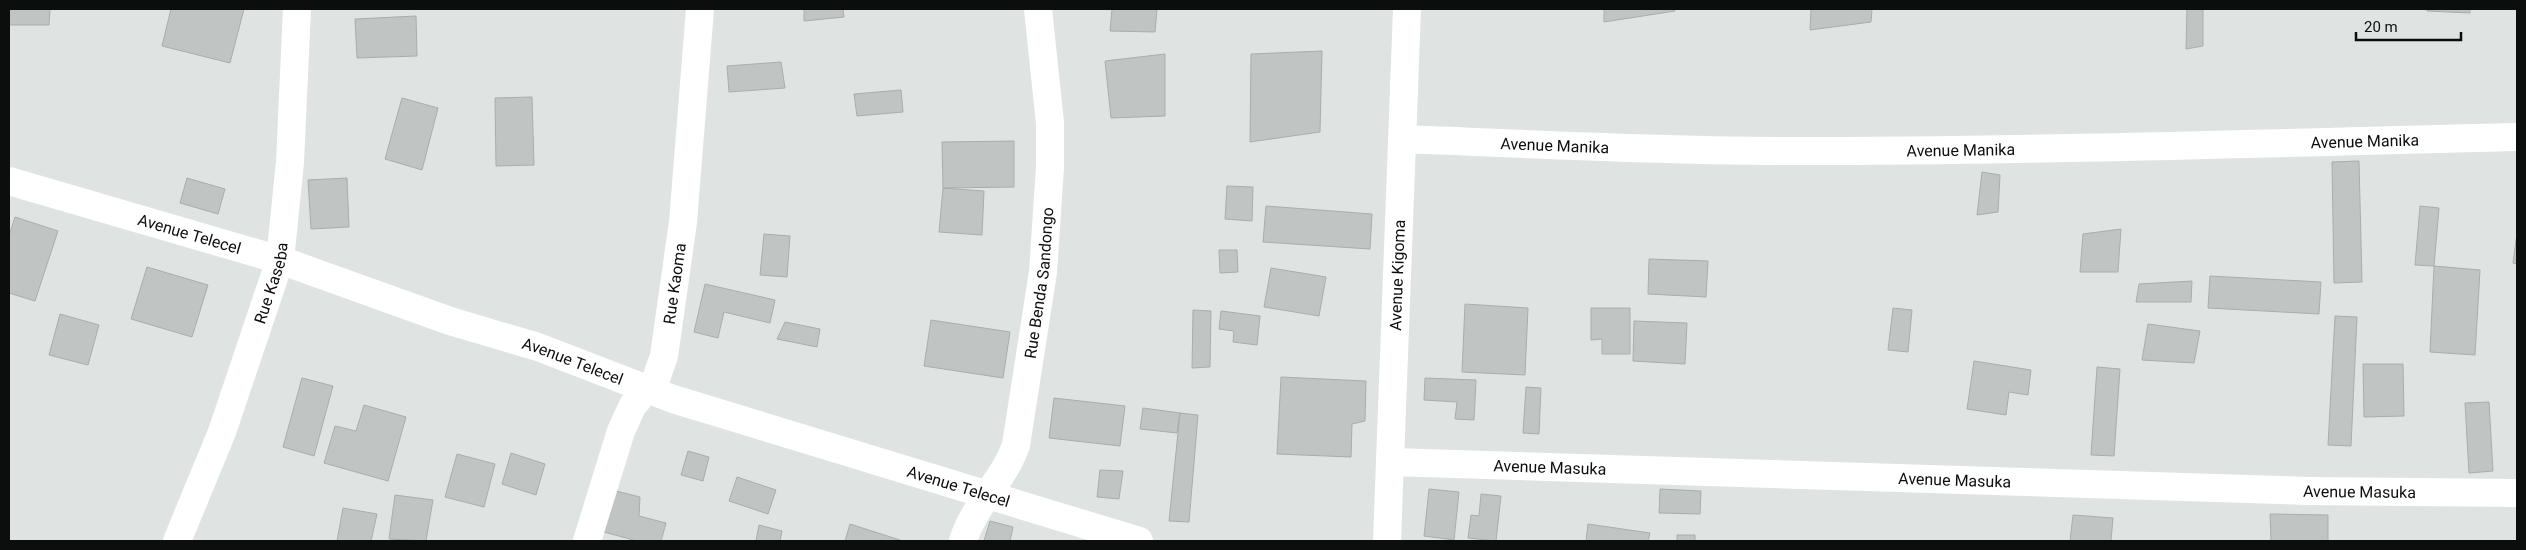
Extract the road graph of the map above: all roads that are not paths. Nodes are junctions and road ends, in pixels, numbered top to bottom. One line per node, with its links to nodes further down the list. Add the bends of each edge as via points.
1 (298, 9): 8 (street, Rue Kaseba, via 290,162)
2 (700, 9): 9 (street, Rue Kaoma, via 678,270 664,356 656,379)
3 (1038, 9): 12 (street, Rue Benda Sandongo, via 1050,124 1043,272 1018,437 1012,458)
4 (1407, 9): 6 (street, Avenue Kigoma)
5 (2517, 137): 6 (street, Avenue Manika, via 2130,147 1788,151 1605,148)
6 (1402, 139): 10 (street, Avenue Kigoma)
7 (9, 181): 8 (street, Avenue Telecel)
8 (280, 260): 9 (street, Avenue Telecel, via 450,321 538,347); 13 (street, Rue Kaseba, via 222,432)
9 (648, 390): 12 (street, Avenue Telecel); 14 (street, Rue Kaoma, via 633,405 621,431)
10 (1391, 462): 11 (street, Avenue Masuka, via 2299,490); 17 (street, Avenue Kigoma)
11 (2517, 493)
12 (985, 496): 15 (street, Rue Benda Sandongo); 16 (street, Avenue Telecel)
13 (177, 541)
14 (587, 541)
15 (963, 541)
16 (1139, 541)
17 (1387, 541)

